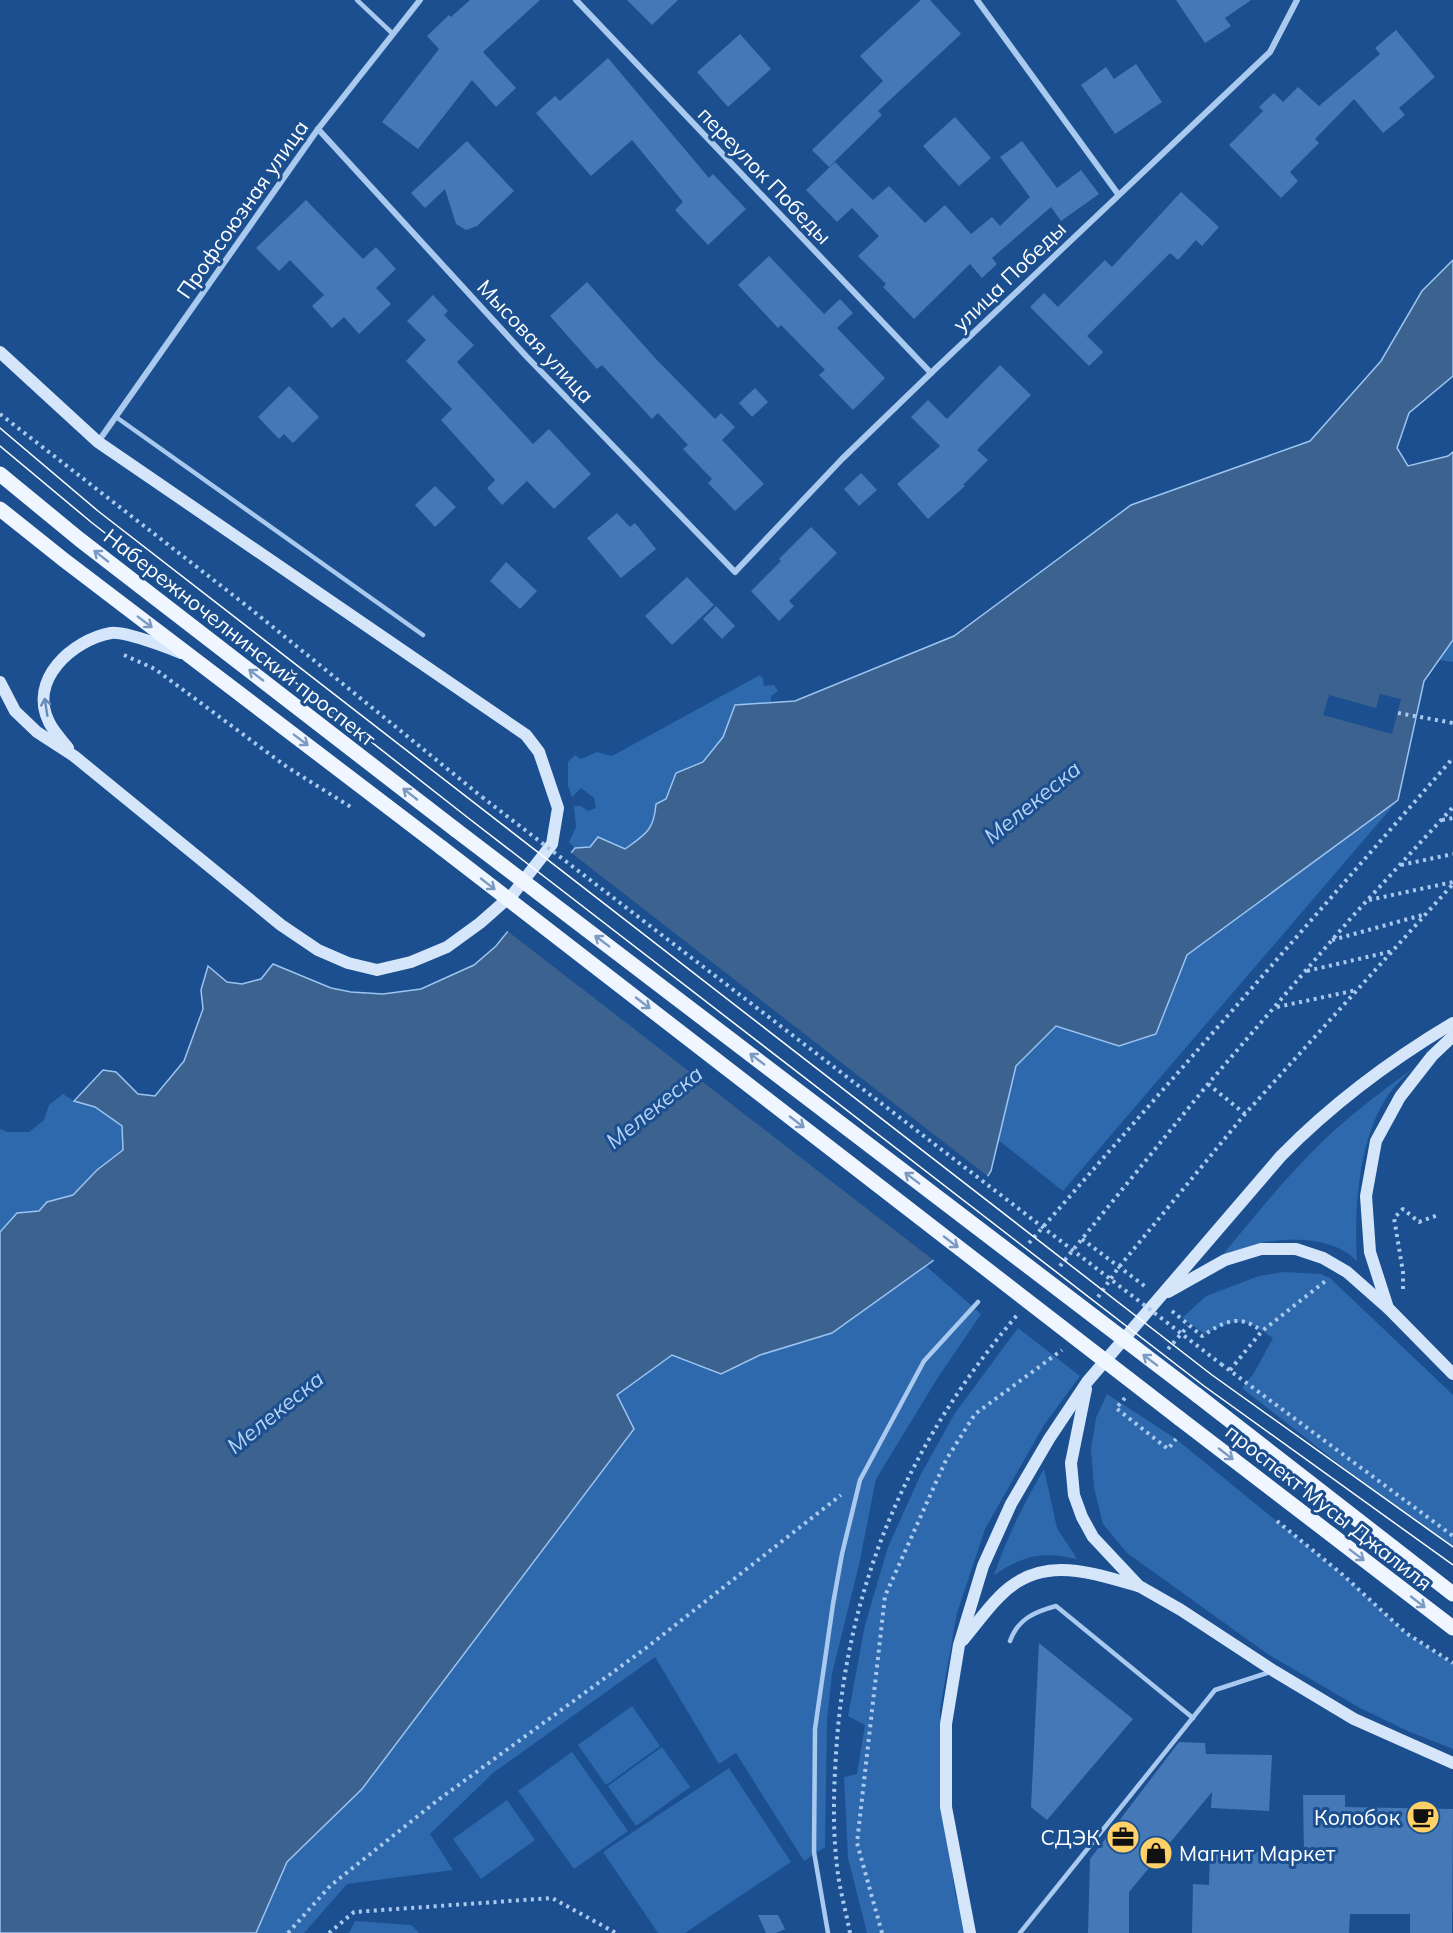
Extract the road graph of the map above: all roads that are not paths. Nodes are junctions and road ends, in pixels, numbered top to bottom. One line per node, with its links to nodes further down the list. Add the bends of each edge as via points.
1 (357, 0): 6 (lane)
2 (420, 0): 6 (street, Профсоюзная улица)
3 (576, 0): 10 (street, переулок Победы)
4 (977, 0): 8 (street)
5 (1297, 0): 8 (street, улица Победы, via 1270,52)
6 (393, 34): 7 (street, Профсоюзная улица)
7 (318, 129): 11 (street, Профсоюзная улица); 15 (street, Мысовая улица, via 526,356)
8 (1118, 194): 10 (street, улица Победы)
9 (0, 352): 12 (street)
10 (931, 373): 15 (street, улица Победы, via 842,459)
11 (116, 417): 12 (street, Профсоюзная улица); 16 (lane)
12 (98, 442): 19 (street, via 526,735 539,752 558,808 552,844 513,894 447,947 411,962 377,970 318,950 281,925)
13 (0, 474): 27 (main road, Набережночелнинский проспект, one-way to 13, bridge, via 456,830)
14 (0, 508): 17 (main road, Набережночелнинский проспект, one-way to 17)
15 (735, 572)
16 (423, 635)
17 (193, 658): 19 (street, one-way to 17, via 49,722 44,690 57,663 75,648 113,632 151,641); 28 (main road, Набережночелнинский проспект, one-way to 28, bridge)
18 (0, 682): 19 (street, via 15,711 37,732)
19 (74, 756)
20 (1453, 1023): 22 (street, via 1363,1083 1310,1126)
21 (1453, 1036): 24 (street, via 1400,1097 1376,1141 1366,1196 1370,1252)
22 (1159, 1297): 24 (street, via 1225,1260 1261,1249 1296,1249 1323,1257 1347,1272); 26 (street)
23 (978, 1302): 37 (lane, via 924,1361 861,1480 842,1554 815,1729 814,1852)
24 (1389, 1309): 25 (street)
25 (1453, 1374)
26 (1087, 1382): 29 (street, via 1071,1463 1074,1495 1093,1537); 33 (street, via 1011,1504 983,1566)
27 (1197, 1395): 30 (main road, проспект Мусы Джалиля)
28 (1179, 1418): 31 (main road, проспект Мусы Джалиля, one-way to 31)
29 (1139, 1586): 33 (street, via 1082,1570 1042,1572 1023,1579 999,1596); 34 (street)
30 (1453, 1594)
31 (1453, 1628)
32 (1010, 1641): 35 (lane, via 1022,1620 1056,1606)
33 (959, 1645): 38 (street, via 946,1724 946,1807)
34 (1274, 1671): 35 (lane, via 1215,1690); 36 (street, via 1354,1719)
35 (1193, 1718): 39 (lane)
36 (1453, 1763)
37 (828, 1933)
38 (970, 1933)
39 (1020, 1933)

